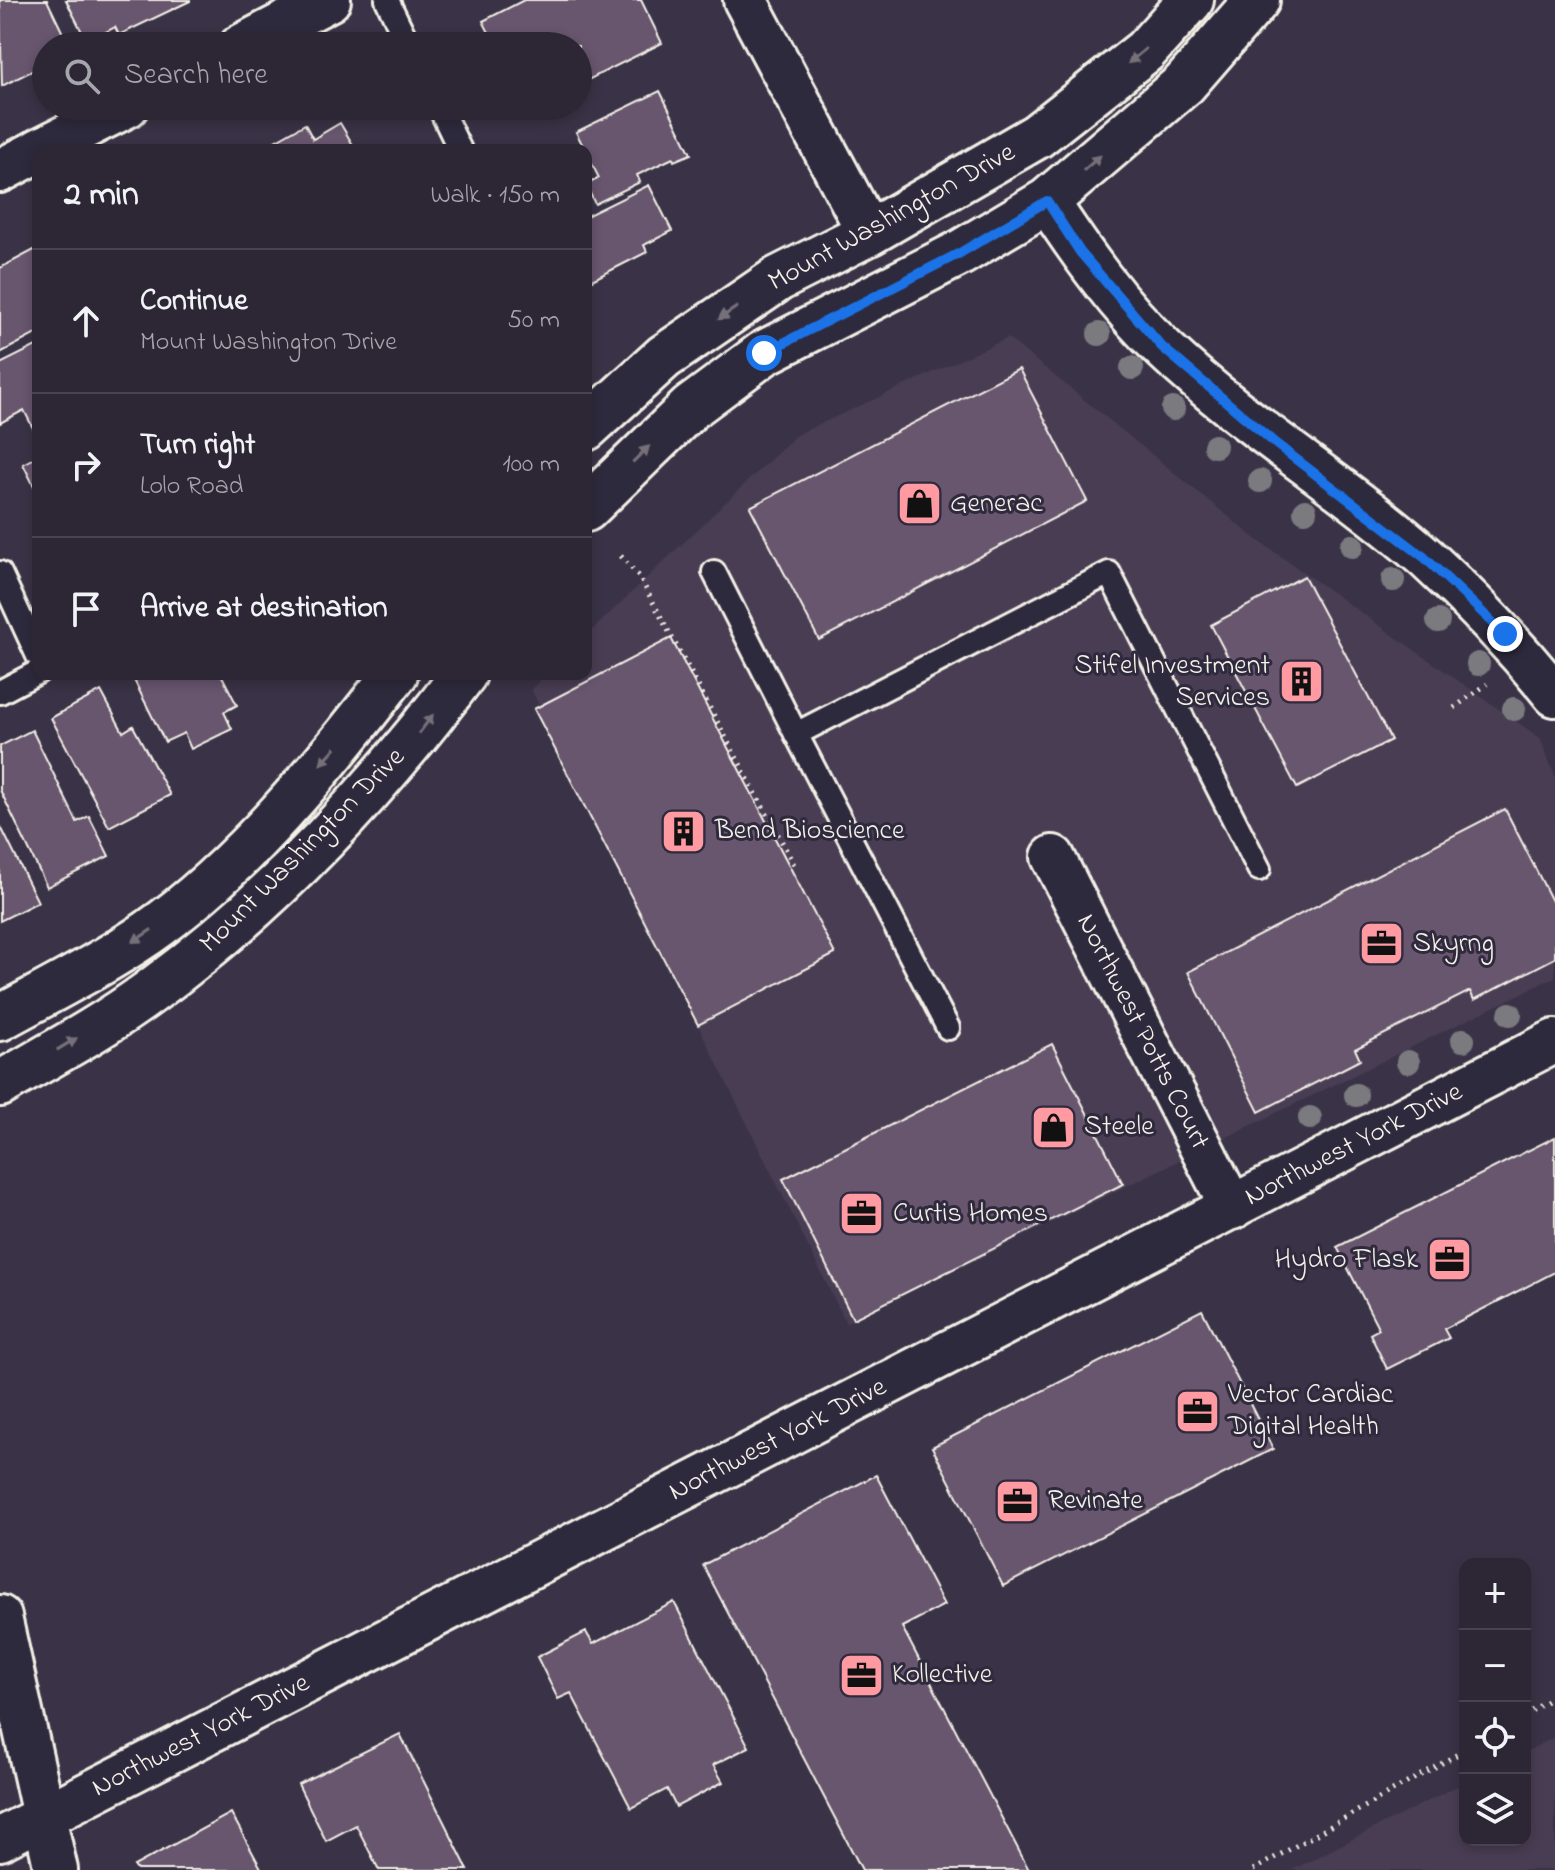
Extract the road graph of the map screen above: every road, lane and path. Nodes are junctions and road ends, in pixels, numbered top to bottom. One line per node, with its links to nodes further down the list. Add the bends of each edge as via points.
1 (329, 0): 6 (street)
2 (387, 0): 7 (lane)
3 (745, 0): 15 (street)
4 (1191, 0): 15 (main road, Mount Washington Drive, one-way to 15, via 1145,51 1037,136)
5 (1257, 0): 14 (main road, Mount Washington Drive, one-way to 5, via 1184,84)
6 (268, 32)
7 (402, 32)
8 (446, 120): 11 (lane)
9 (110, 126): 10 (street)
10 (57, 144)
11 (457, 144)
12 (32, 154): 13 (street)
13 (0, 171)
14 (1047, 201): 17 (main road, Mount Washington Drive, one-way to 14, via 690,408 764,353 960,253); 27 (street, via 1080,252 1162,347 1276,444 1424,557 1505,634)
15 (869, 233): 16 (main road, Mount Washington Drive, one-way to 16, via 778,279 664,357)
16 (592, 423)
17 (592, 503)
18 (621, 556): 31 (path, via 640,578)
19 (714, 572): 29 (lane)
20 (0, 573): 21 (lane)
21 (32, 643)
22 (32, 675): 26 (lane)
23 (390, 680): 33 (main road, Mount Washington Drive, one-way to 33, via 235,859 190,900 147,933)
24 (460, 680): 36 (main road, Mount Washington Drive, one-way to 24, via 147,995 214,942 404,754)
25 (1487, 684): 28 (path)
26 (0, 692)
27 (1555, 695)
28 (1454, 708)
29 (796, 734): 32 (lane, via 1109,573); 34 (lane)
30 (1053, 857): 37 (street, Northwest Potts Court)
31 (796, 868)
32 (1259, 869)
33 (0, 1018)
34 (948, 1028)
35 (1555, 1041): 37 (street, Northwest York Drive)
36 (0, 1084)
37 (1232, 1208): 42 (street, Northwest York Drive)
38 (0, 1617): 42 (street)
39 (1555, 1696): 40 (path)
40 (1531, 1711)
41 (1459, 1753): 45 (path)
42 (45, 1816): 43 (street, Northwest York Drive); 44 (street)
43 (0, 1839)
44 (56, 1870)
45 (1253, 1870)

